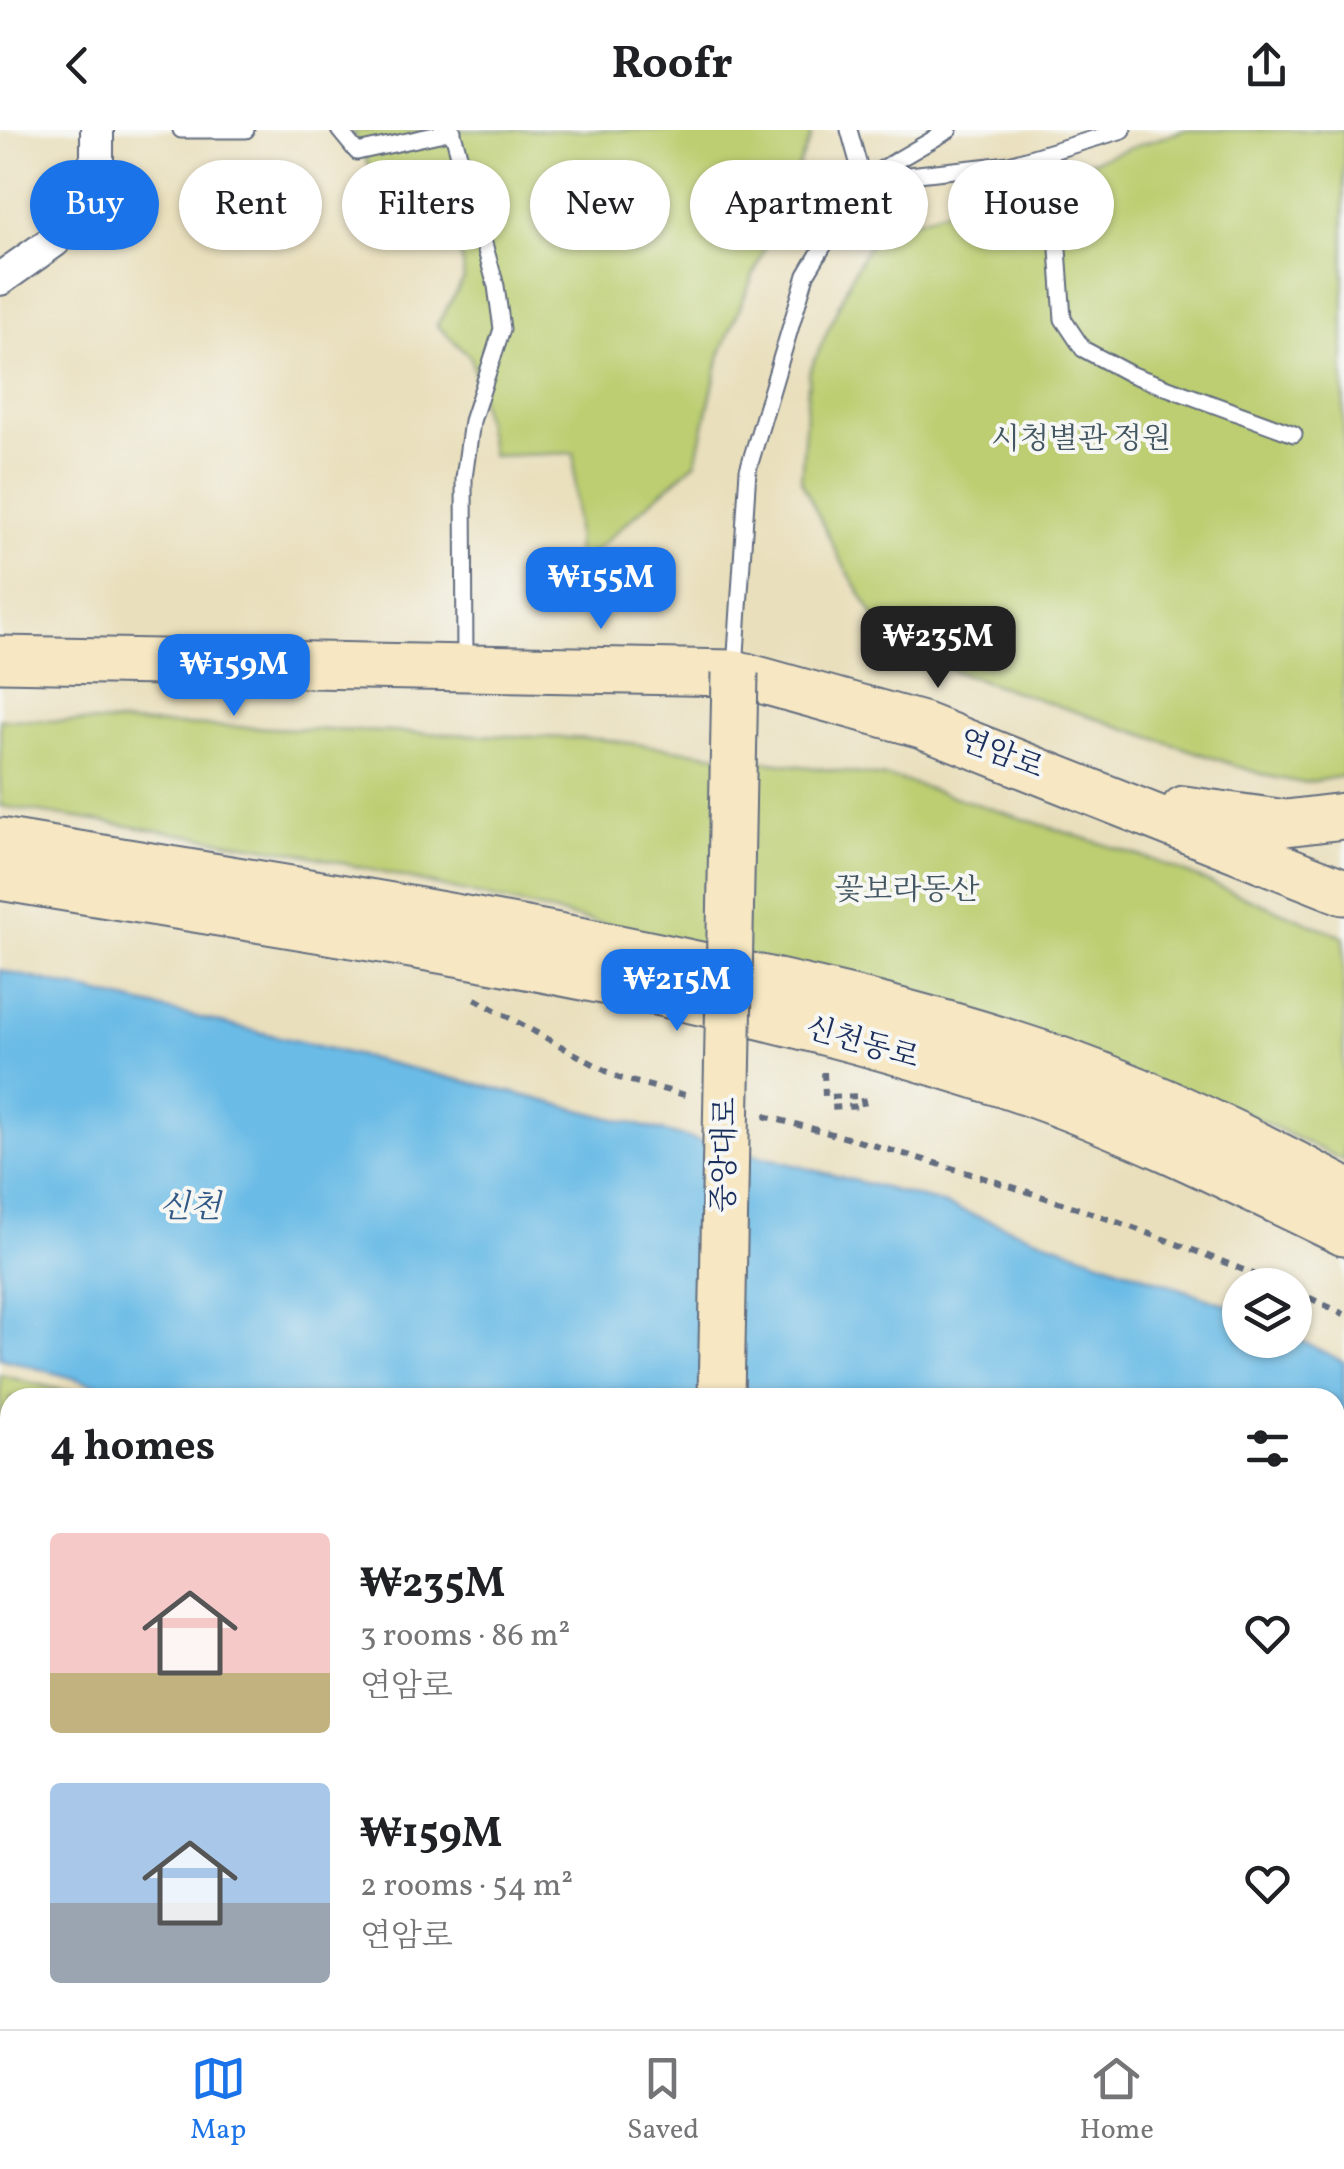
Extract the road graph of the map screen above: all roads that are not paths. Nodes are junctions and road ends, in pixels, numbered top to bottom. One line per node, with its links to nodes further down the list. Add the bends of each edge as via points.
1 (97, 130): 14 (street, via 97,158 54,241)
2 (181, 130): 3 (lane)
3 (246, 130)
4 (340, 130): 5 (lane, via 357,152)
5 (452, 130): 17 (lane, via 502,329 472,421 464,478)
6 (850, 130): 9 (lane)
7 (949, 130): 10 (lane)
8 (1123, 130): 11 (lane)
9 (858, 160)
10 (898, 160)
11 (1028, 160)
12 (821, 250): 18 (lane, via 806,275 748,470)
13 (1058, 250): 15 (lane, via 1064,318 1083,349 1130,374)
14 (0, 279)
15 (1294, 434)
16 (0, 659): 17 (main road, 연암로)
17 (465, 666): 18 (main road, 연암로); 19 (main road, 연암로, via 132,688)
18 (735, 673): 20 (main road, 연암로, via 922,725); 27 (main road, 중앙대로, bridge)
19 (0, 687)
20 (1113, 798): 21 (main road, via 1286,824); 24 (main road, 연암로)
21 (1344, 816)
22 (0, 840): 25 (main road, 신천동로, via 565,936 836,994 1014,1044 1134,1088)
23 (0, 878): 26 (main road, 신천동로, via 526,966 847,1039 1007,1086 1186,1156)
24 (1344, 892)
25 (1344, 1190)
26 (1344, 1234)
27 (721, 1388)

